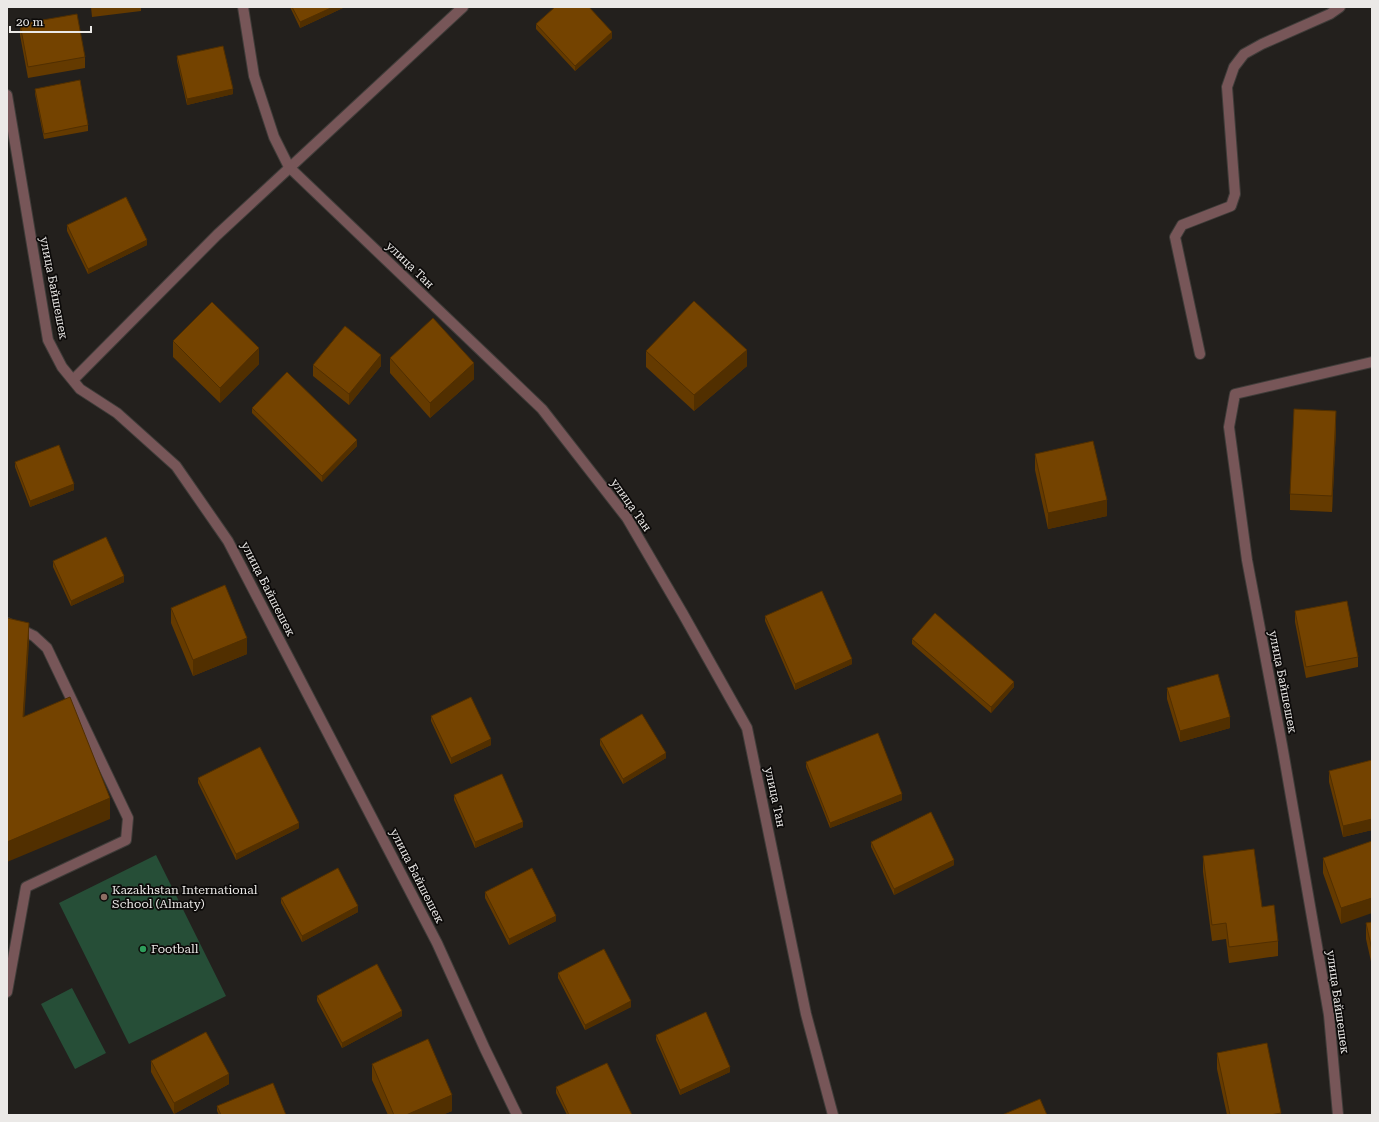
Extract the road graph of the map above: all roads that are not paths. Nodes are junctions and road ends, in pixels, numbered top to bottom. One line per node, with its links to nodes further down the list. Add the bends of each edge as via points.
1 (243, 7): 5 (street, улица Тан, via 254,76 274,137)
2 (463, 7): 5 (street)
3 (1340, 7): 6 (street, via 1244,54 1234,67 1227,87 1235,194 1231,206 1182,225 1175,237)
4 (7, 95): 8 (street, улица Байшешек, via 48,340 62,368)
5 (289, 167): 8 (street, via 217,235); 12 (street, улица Тан, via 542,410 627,518 683,614 747,728 806,1014)
6 (1200, 354)
7 (1372, 362): 13 (street, улица Байшешек, via 1235,394 1229,427 1247,560 1329,1015)
8 (73, 380): 11 (street, улица Байшешек, via 80,389 117,413 176,466 228,541 437,943)
9 (7, 623): 10 (street, via 34,636 47,648 128,818 126,840 26,887)
10 (7, 992)
11 (518, 1115)
12 (833, 1115)
13 (1338, 1115)

